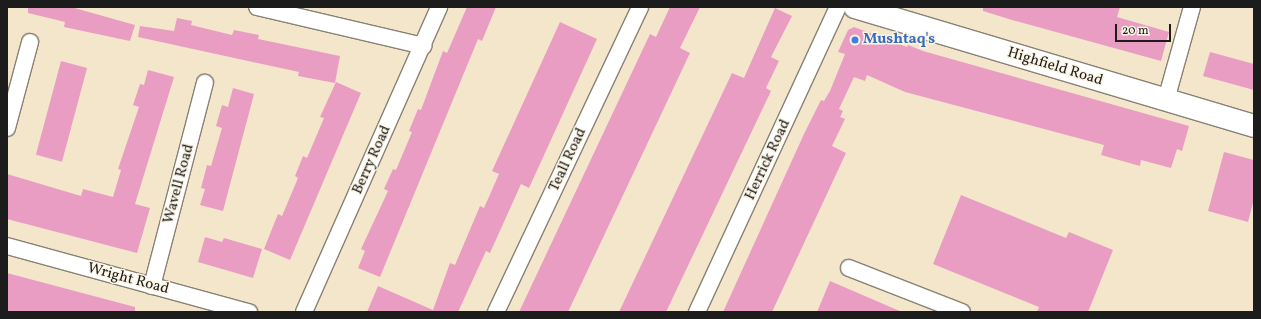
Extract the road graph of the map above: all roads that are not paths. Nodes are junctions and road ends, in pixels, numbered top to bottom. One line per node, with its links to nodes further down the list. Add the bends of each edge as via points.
1 (257, 7): 8 (street)
2 (439, 7): 8 (street, Berry Road)
3 (640, 7): 18 (street, Teall Road)
4 (838, 7): 19 (street, Herrick Road)
5 (855, 7): 10 (main road, Highfield Road)
6 (1192, 7): 10 (street)
7 (30, 42): 12 (street)
8 (423, 46): 17 (street, Berry Road)
9 (206, 83): 15 (street, Wavell Road)
10 (1166, 100): 11 (main road, Highfield Road)
11 (1254, 126)
12 (7, 128)
13 (7, 246): 15 (street, Wright Road)
14 (849, 268): 20 (street)
15 (152, 286): 16 (street, Wright Road)
16 (248, 312)
17 (304, 312)
18 (496, 312)
19 (697, 312)
20 (962, 312)

